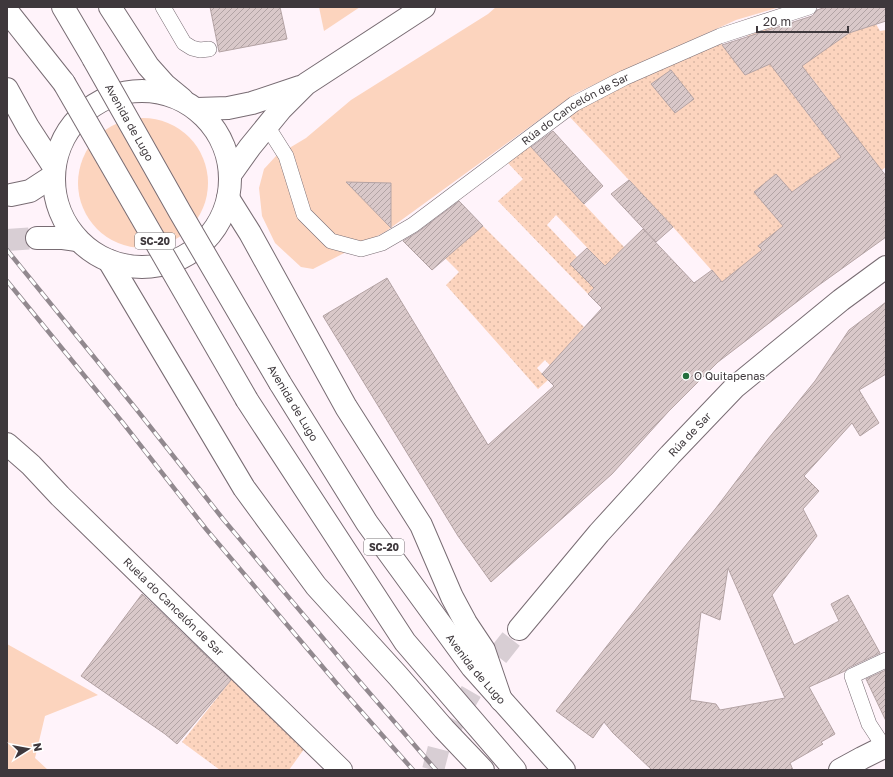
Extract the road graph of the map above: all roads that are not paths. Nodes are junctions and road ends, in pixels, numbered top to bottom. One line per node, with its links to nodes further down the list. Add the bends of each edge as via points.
1 (20, 7): 9 (main road, SC-20)
2 (63, 7): 25 (main road, Avenida de Lugo / SC-20, bridge, via 280,383 367,523 472,667)
3 (110, 7): 12 (main road, via 148,66 165,85)
4 (162, 7): 8 (lane, via 184,43 200,50)
5 (424, 7): 10 (main road)
6 (810, 7): 13 (lane, Rúa do Cancelón de Sar, via 720,36 624,78 574,104 413,225 382,242 361,249 331,241 304,214 286,156)
7 (7, 10): 9 (main road)
8 (209, 49)
9 (64, 83): 30 (main road, SC-20, bridge, via 247,400 405,642)
10 (306, 84): 12 (main road, via 234,107); 13 (main road)
11 (7, 89): 14 (main road)
12 (190, 104): 14 (main road, via 169,94 141,89 100,100 78,116 62,140); 15 (main road, via 213,125 224,144)
13 (267, 126): 15 (main road)
14 (54, 172): 16 (main road, via 30,191); 19 (main road, via 56,199 64,221)
15 (230, 175): 17 (main road)
16 (11, 195)
17 (228, 198): 20 (main road, via 216,226 207,238 196,249 182,257 154,267 139,268); 25 (main road, via 346,407 422,525 452,597 484,650)
18 (37, 238): 19 (main road)
19 (77, 240): 20 (main road)
20 (109, 261): 29 (main road, via 244,488 316,586)
21 (886, 267): 23 (main road, Rúa de Sar, via 841,300 735,387 604,528)
22 (7, 444): 28 (main road, Ruela do Cancelón de Sar)
23 (519, 629)
24 (886, 660): 26 (lane, via 852,676 868,724)
25 (501, 700): 31 (main road, Avenida de Lugo / SC-20)
26 (885, 747): 27 (main road)
27 (867, 764): 32 (main road)
28 (341, 770)
29 (483, 770)
30 (515, 770)
31 (564, 770)
32 (840, 770)

